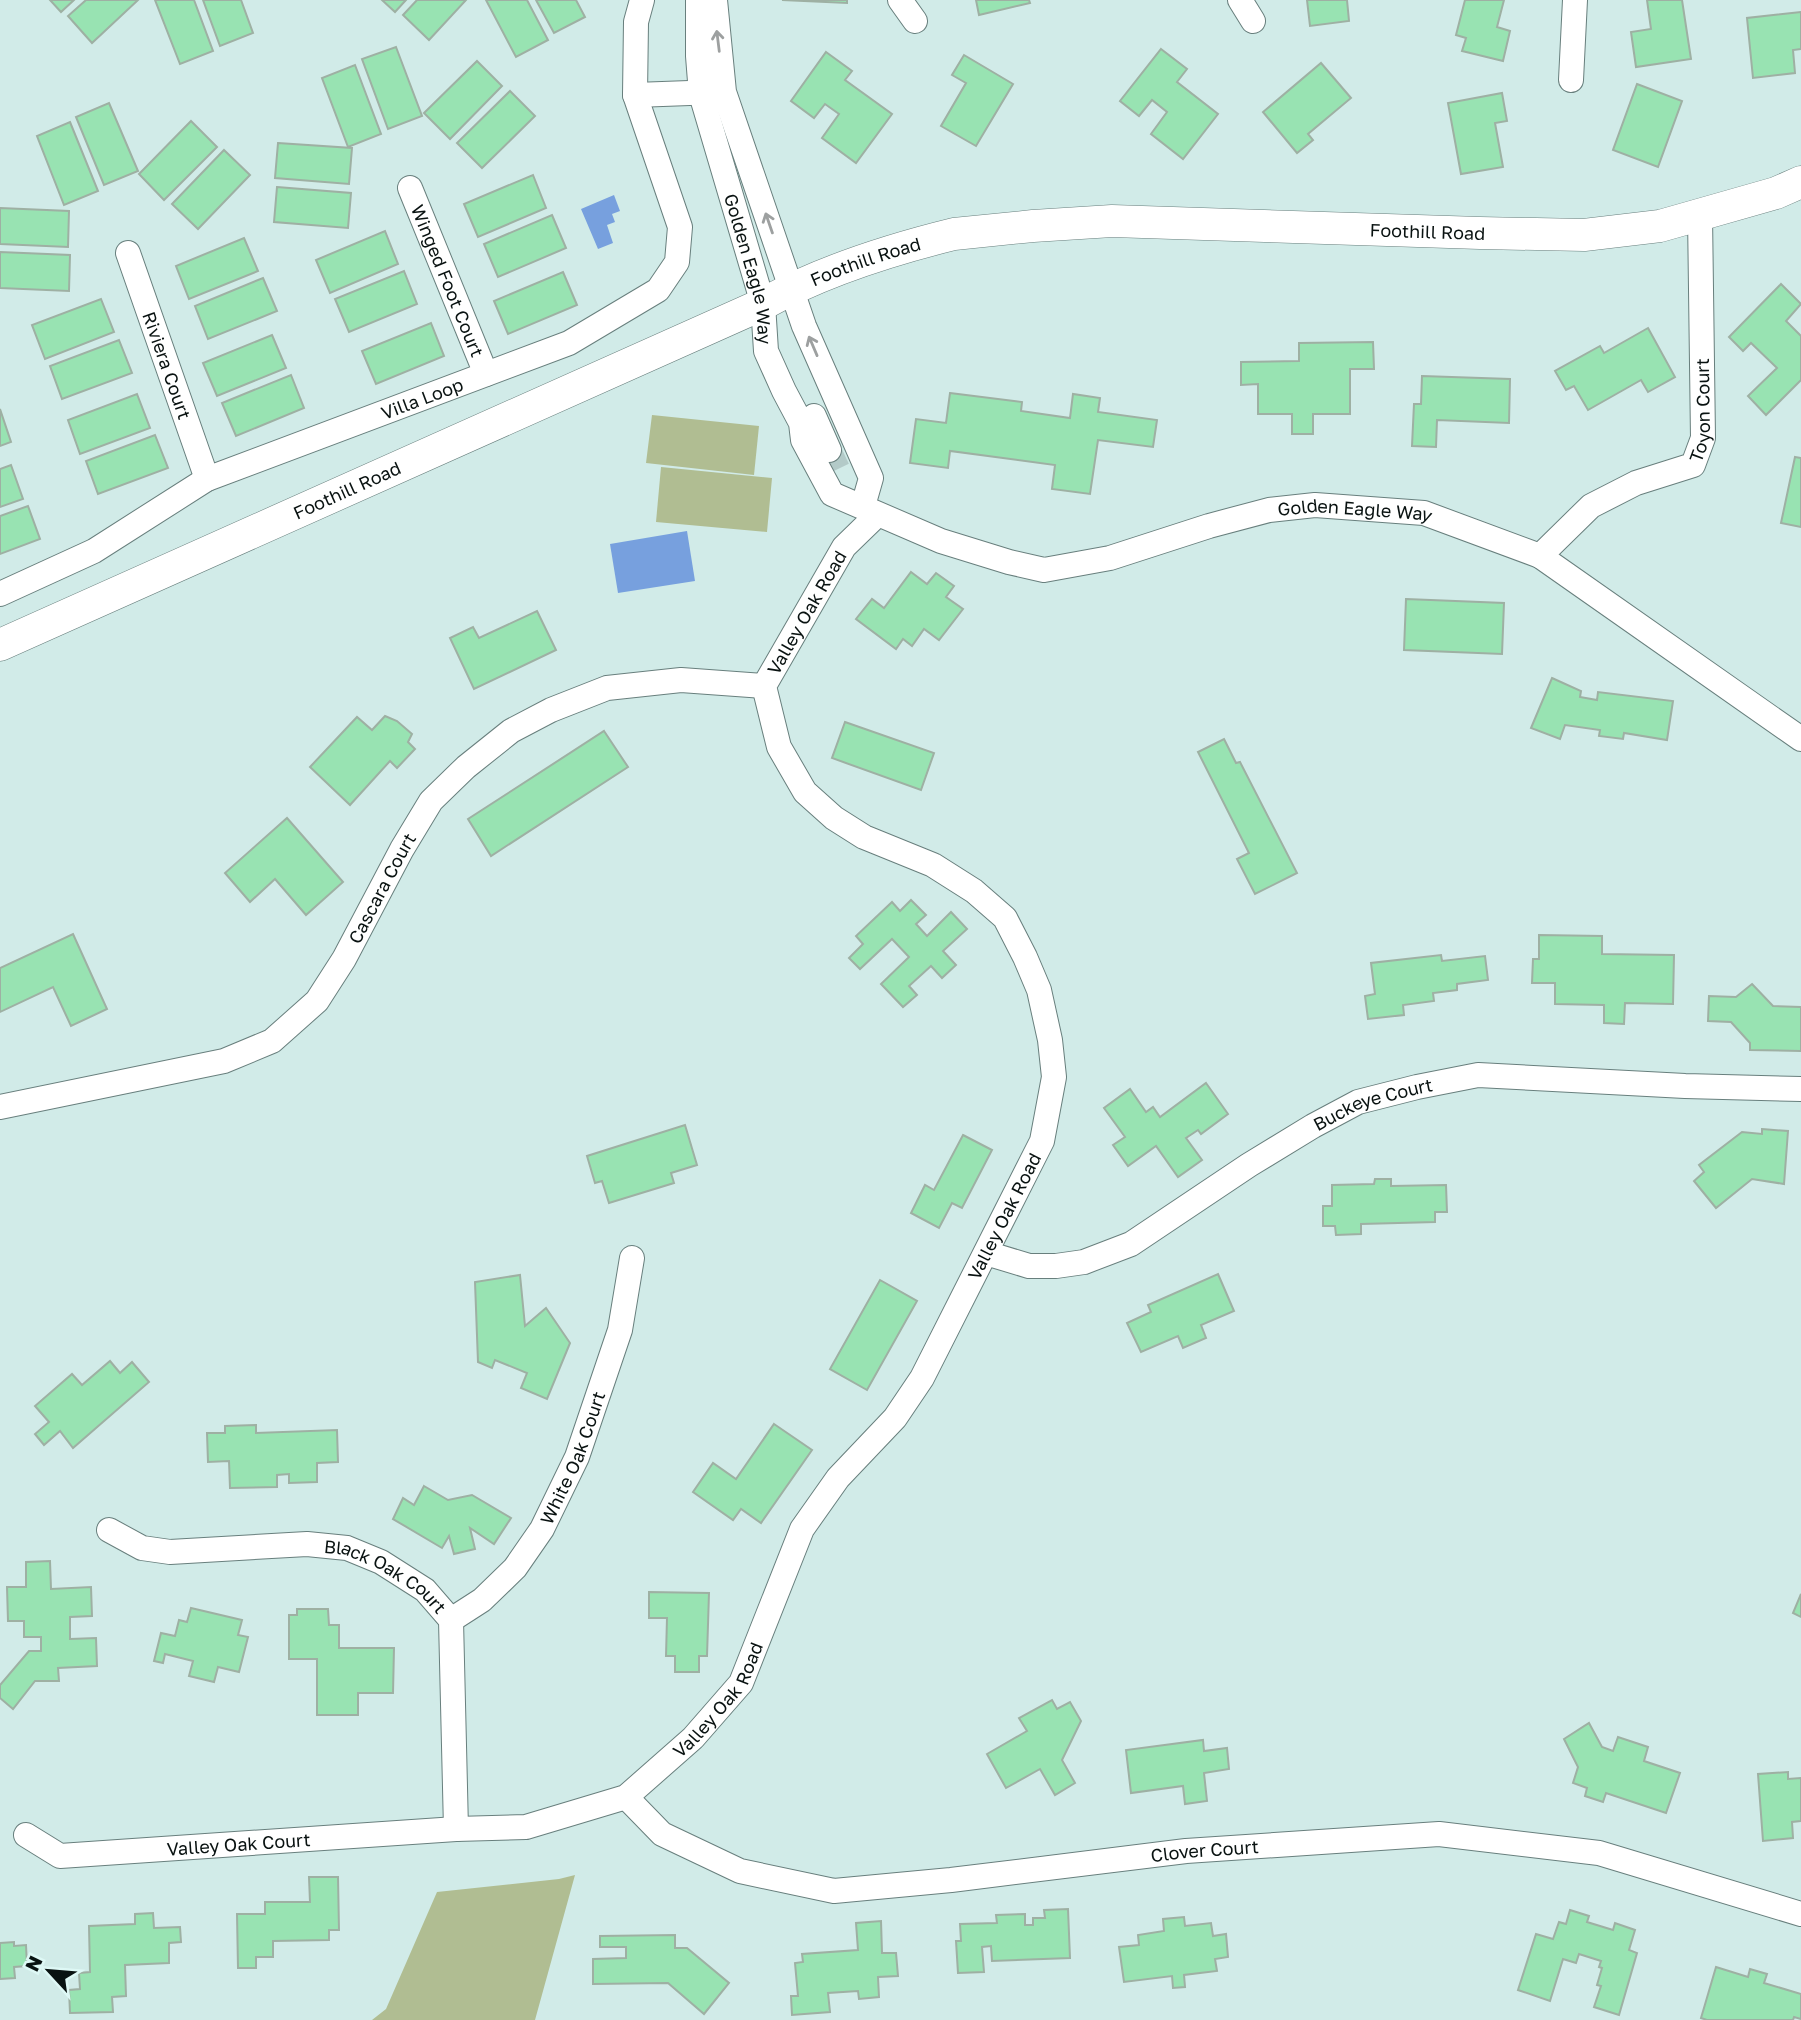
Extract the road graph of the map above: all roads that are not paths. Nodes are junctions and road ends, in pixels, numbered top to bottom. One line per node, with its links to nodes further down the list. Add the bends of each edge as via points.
1 (642, 0): 11 (street, Villa Loop, via 636,22)
2 (698, 0): 10 (street, Golden Eagle Way, via 698,56)
3 (715, 0): 10 (street, Golden Eagle Way, one-way to 3)
4 (900, 0): 7 (street)
5 (1240, 0): 8 (street)
6 (1575, 0): 9 (street)
7 (915, 20)
8 (1253, 21)
9 (1571, 80)
10 (713, 93): 11 (street); 16 (street, Golden Eagle Way, one-way to 10); 17 (street, Golden Eagle Way)
11 (635, 95): 18 (street, Villa Loop, via 680,227 677,262 657,290 569,343)
12 (1801, 182): 14 (main road, Foothill Road)
13 (410, 188): 18 (street, Winged Foot Court)
14 (1700, 215): 16 (main road, Foothill Road, via 1660,226 1584,235 1123,221 1032,226 942,237); 23 (street, Toyon Court, via 1703,438 1693,466 1636,484 1591,506)
15 (128, 253): 21 (street, Riviera Court)
16 (791, 288): 17 (main road, Foothill Road); 19 (street, Golden Eagle Way, one-way to 16)
17 (763, 304): 20 (street, Golden Eagle Way, via 766,351 784,391); 25 (main road, Foothill Road)
18 (486, 374): 21 (street, Villa Loop)
19 (838, 404): 20 (street); 22 (street, Golden Eagle Way, via 871,478)
20 (807, 420): 22 (street, Golden Eagle Way, via 845,486); 22 (street, Golden Eagle Way, via 803,440 832,494)
21 (207, 480): 24 (street, Villa Loop, via 94,551)
22 (870, 510): 23 (street, Golden Eagle Way, via 941,541 1044,570 1110,558 1269,510 1314,505 1424,513); 26 (street, Valley Oak Road)
23 (1540, 556): 27 (street, Golden Eagle Way)
24 (0, 594)
25 (0, 645)
26 (764, 686): 29 (street, Cascara Court, via 681,680 607,688 511,732 466,766 431,801 324,990 272,1041 224,1060); 30 (street, Valley Oak Road, via 779,747 805,792 864,837 933,865 974,891 1004,918 1039,990 1054,1077 1042,1140)
27 (1801, 739)
28 (1801, 1089): 30 (street, Buckeye Court, via 1478,1075 1417,1087 1358,1102 1313,1126 1131,1244 1084,1262 1029,1266)
29 (0, 1107)
30 (986, 1253): 34 (street, Valley Oak Road, via 922,1378 895,1418 838,1478 802,1529 741,1683 693,1738)
31 (632, 1258): 33 (street, White Oak Court, via 620,1330 577,1457 542,1529 515,1568 482,1600)
32 (109, 1530): 33 (street, Black Oak Court, via 142,1548 170,1552 307,1544 347,1548 381,1562 425,1590)
33 (451, 1620): 35 (street, Black Oak Court)
34 (625, 1797): 35 (street, Valley Oak Road, via 526,1827); 37 (street, Clover Court, via 662,1834 740,1871 834,1891 1186,1851 1439,1834 1599,1853)
35 (456, 1829): 36 (street, Valley Oak Court, via 60,1856)
36 (26, 1835)
37 (1801, 1914)

